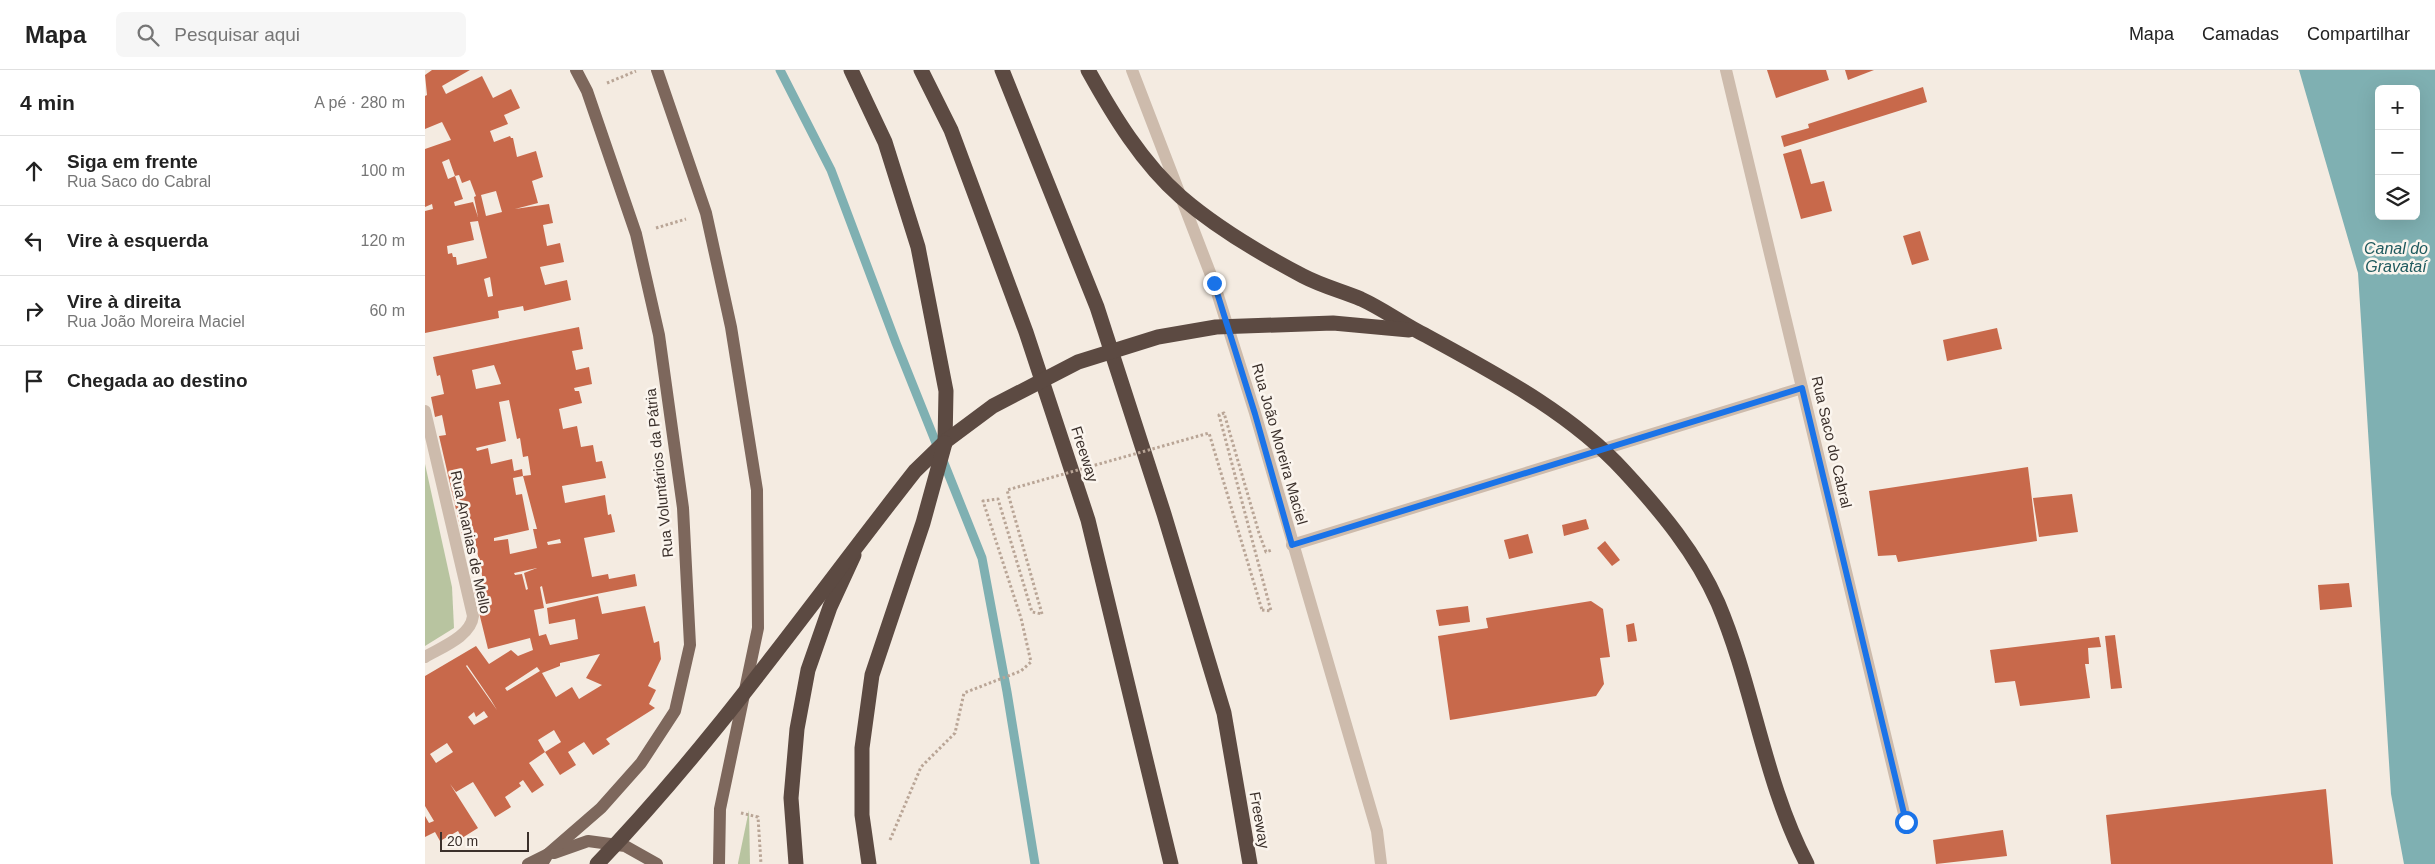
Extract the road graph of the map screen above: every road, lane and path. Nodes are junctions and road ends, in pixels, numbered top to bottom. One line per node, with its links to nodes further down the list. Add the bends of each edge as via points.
1 (577, 70): 10 (main road, Rua Voluntários da Pátria)
2 (639, 70): 10 (path)
3 (657, 70): 11 (main road)
4 (851, 70): 28 (highway, bridge, via 885,142 918,247 946,391 945,443 923,523 872,675 862,748 862,815)
5 (921, 70): 29 (highway, Freeway, via 951,130 1026,332 1088,520)
6 (1002, 70): 30 (highway, Freeway, via 1097,307 1164,514 1224,714)
7 (1088, 70): 13 (highway, bridge, via 1117,120 1145,158 1180,196 1231,234 1305,278 1363,300)
8 (1132, 70): 17 (street, Rua João Moreira Maciel, via 1214,283)
9 (1726, 70): 14 (street, Rua Saco do Cabral)
10 (587, 92): 12 (main road, Rua Voluntários da Pátria)
11 (706, 213): 12 (path); 26 (main road, via 731,327 757,490 757,628 720,809)
12 (636, 234): 21 (main road, Rua Voluntários da Pátria, via 659,335 683,508 691,646 675,711 641,764 601,808)
13 (1416, 331): 16 (highway, bridge, via 1333,323 1216,327 1158,337 1078,362 993,406 946,441 915,471); 32 (highway, bridge, via 1516,385 1572,425 1622,468 1683,538 1718,603 1771,776 1791,832)
14 (1802, 388): 17 (street); 19 (street, Rua Saco do Cabral)
15 (425, 411): 18 (street, Rua Ananias de Mello, via 473,616 472,625 466,632)
16 (862, 538): 24 (highway, bridge, via 703,744); 27 (highway, bridge, via 830,607 808,670 797,729 791,798)
17 (1292, 545): 20 (path, bridge, via 1266,552 1224,413 1219,415 1271,611 1262,610 1209,433 1007,490 1042,614 1032,612 998,499 983,501 1021,618 1031,662 1021,671 964,693 955,733 921,766); 31 (street, Rua João Moreira Maciel, via 1377,831)
18 (425, 657)
19 (1906, 822)
20 (889, 843)
21 (545, 859): 22 (main road); 23 (main road); 25 (main road, via 587,841 625,846)
22 (528, 864)
23 (536, 864)
24 (597, 864)
25 (657, 864)
26 (719, 864)
27 (796, 864)
28 (869, 864)
29 (1171, 864)
30 (1250, 864)
31 (1381, 864)
32 (1807, 864)

